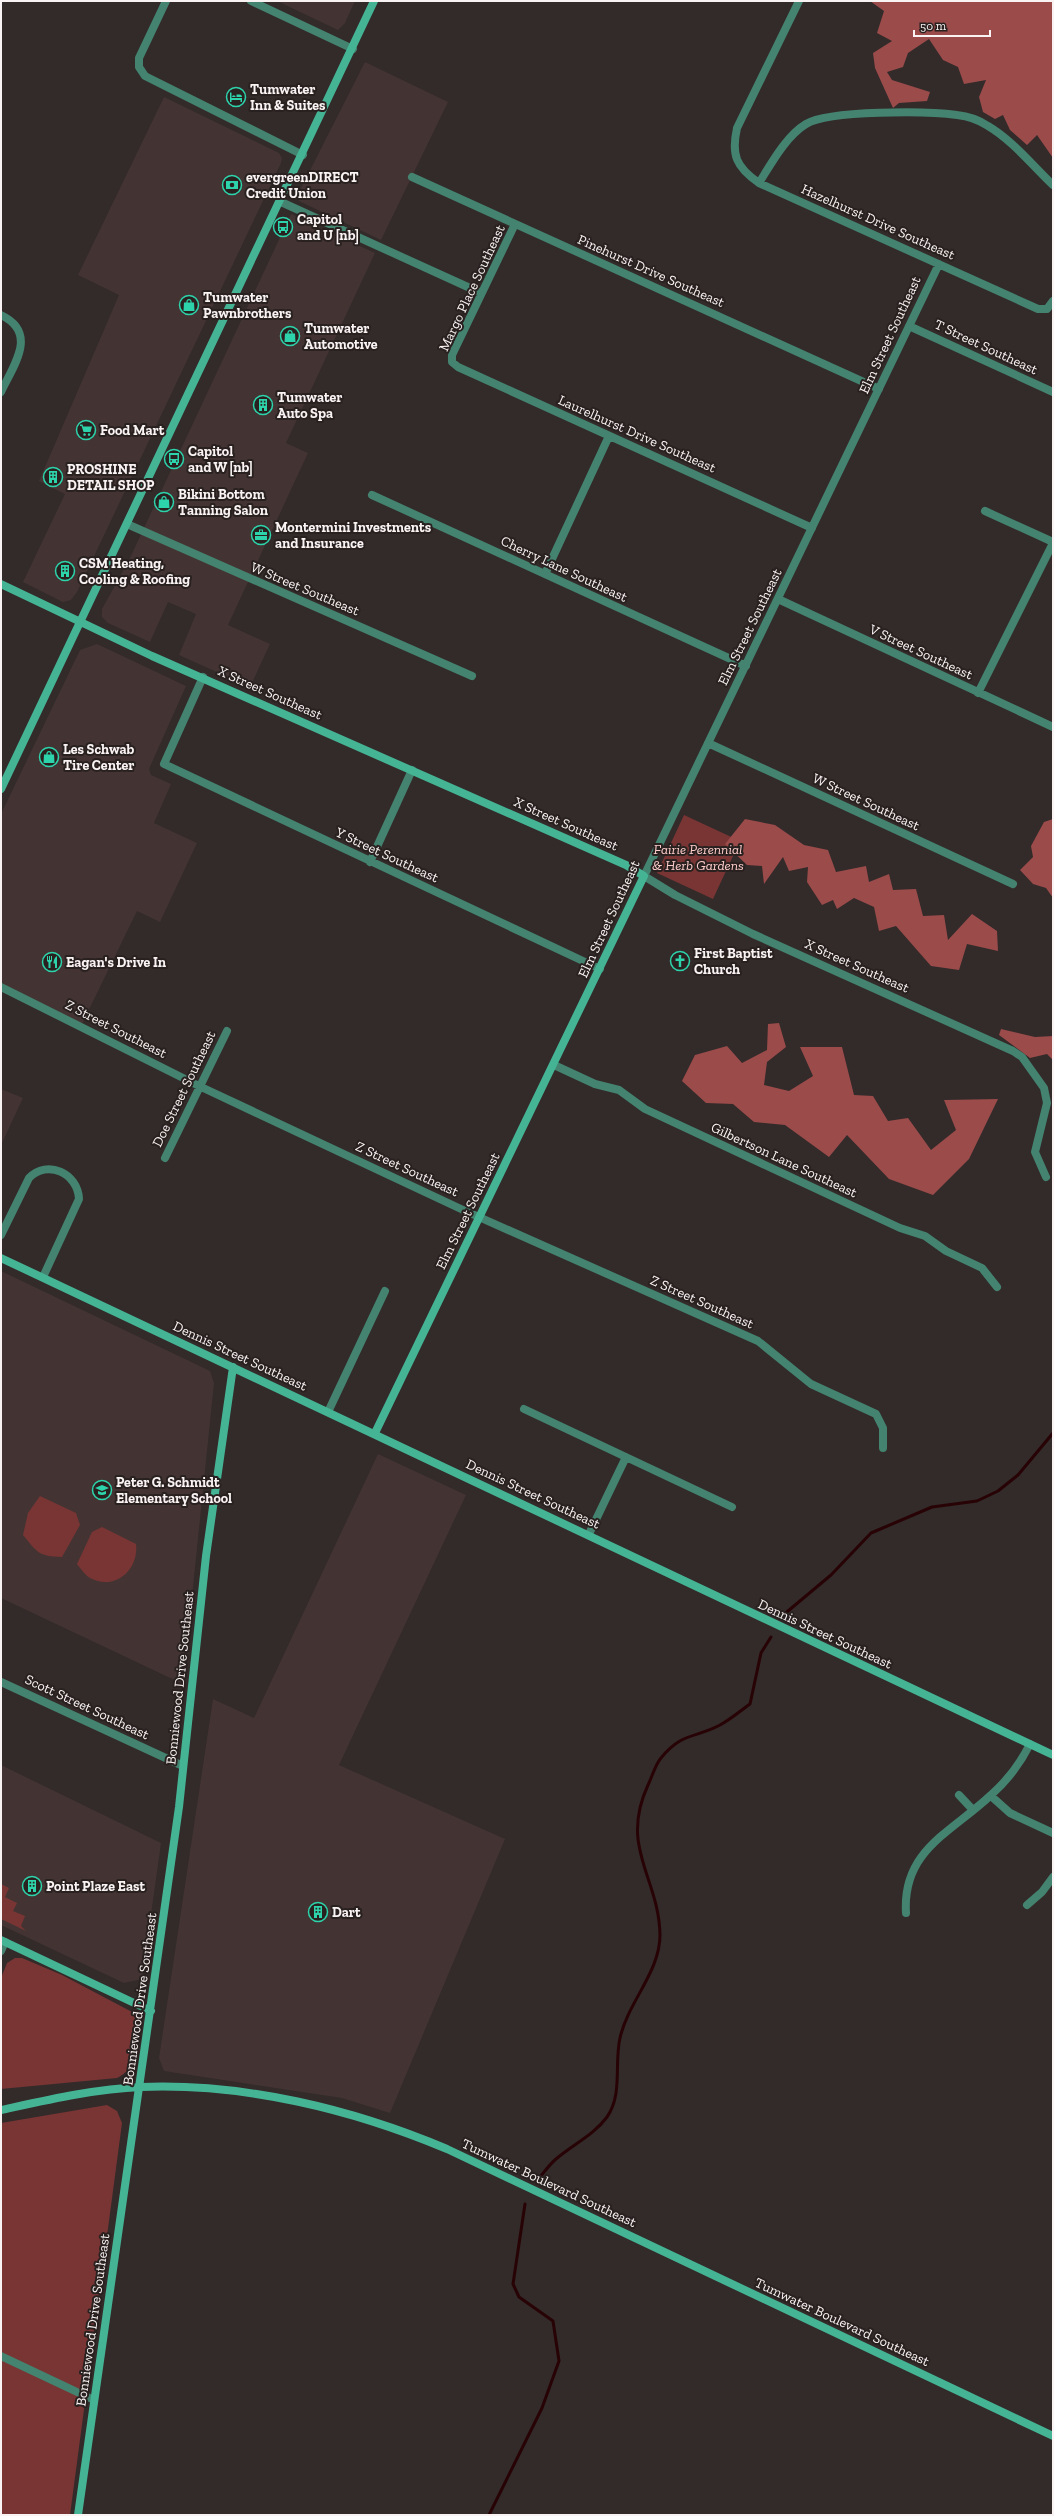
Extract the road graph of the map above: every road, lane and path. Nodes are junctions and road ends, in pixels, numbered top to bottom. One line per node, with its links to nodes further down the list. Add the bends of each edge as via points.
1 (166, 1): 6 (street, via 139,58 139,67 145,76)
2 (251, 1): 5 (street)
3 (374, 1): 5 (street)
4 (798, 1): 8 (street, Hazelhurst Drive Southeast, via 737,128 734,146 738,164)
5 (353, 49): 6 (street)
6 (303, 155): 10 (street)
7 (412, 177): 11 (street, Pinehurst Drive Southeast)
8 (758, 183): 9 (street, via 792,137 804,125 815,119 850,115 919,114 957,115 988,125); 12 (street, Hazelhurst Drive Southeast)
9 (1053, 185)
10 (281, 202): 13 (street); 24 (street)
11 (515, 224): 13 (street, Margo Place Southeast); 18 (street, Pinehurst Drive Southeast)
12 (938, 264): 14 (street, Hazelhurst Drive Southeast, via 1038,309 1046,309); 16 (street, Elm Street Southeast)
13 (481, 293): 17 (street, Margo Place Southeast, via 452,354)
14 (1053, 301)
15 (1, 315): 19 (street, via 16,327 22,338 22,348)
16 (909, 326): 18 (street, Elm Street Southeast); 20 (street, T Street Southeast)
17 (452, 362): 21 (street, Laurelhurst Drive Southeast)
18 (879, 389): 25 (street, Elm Street Southeast)
19 (1, 392)
20 (1053, 392)
21 (609, 436): 25 (street, Laurelhurst Drive Southeast); 27 (street)
22 (372, 495): 27 (street, Cherry Lane Southeast)
23 (985, 511): 26 (street)
24 (127, 524): 30 (street); 32 (street, W Street Southeast)
25 (812, 528): 29 (street, Elm Street Southeast)
26 (1053, 542): 34 (street)
27 (545, 574): 31 (street, Cherry Lane Southeast)
28 (1, 584): 30 (street, X Street Southeast)
29 (778, 599): 31 (street, Elm Street Southeast); 34 (street, V Street Southeast)
30 (81, 622): 33 (street, X Street Southeast); 38 (street)
31 (746, 666): 36 (street, Elm Street Southeast)
32 (472, 676)
33 (203, 677): 37 (street, X Street Southeast); 39 (street, Y Street Southeast, via 164,764)
34 (978, 693): 35 (street, V Street Southeast)
35 (1053, 727)
36 (708, 743): 40 (street, Elm Street Southeast); 41 (street, W Street Southeast)
37 (412, 770): 39 (street); 40 (street, X Street Southeast, via 630,867)
38 (1, 789)
39 (370, 862): 42 (street, Y Street Southeast)
40 (644, 876): 42 (street, Elm Street Southeast); 48 (street, X Street Southeast, via 675,895 753,934 1022,1057 1044,1088 1047,1103 1035,1152)
41 (1013, 884)
42 (600, 969): 45 (street, Elm Street Southeast)
43 (1, 987): 46 (street, Z Street Southeast)
44 (227, 1030): 46 (street, Doe Street Southeast)
45 (554, 1065): 49 (street, Elm Street Southeast); 53 (street, Gilbertson Lane Southeast, via 595,1084 619,1090 646,1109 900,1228 925,1236 946,1251 982,1268)
46 (200, 1086): 47 (street, Doe Street Southeast); 49 (street, Z Street Southeast)
47 (165, 1158)
48 (1046, 1178)
49 (480, 1217): 58 (street, Elm Street Southeast); 59 (street, Z Street Southeast, via 758,1341 811,1384 876,1414 883,1428)
50 (1, 1235): 52 (street, via 29,1178 35,1172 43,1168 53,1170 74,1181 79,1190 79,1198)
51 (1, 1258): 52 (street, Dennis Street Southeast)
52 (43, 1277): 55 (street, Dennis Street Southeast)
53 (997, 1287)
54 (385, 1291): 57 (street)
55 (233, 1367): 57 (street, Dennis Street Southeast); 66 (street, Bonniewood Drive Southeast, via 206,1556)
56 (524, 1409): 60 (street)
57 (328, 1412): 58 (street, Dennis Street Southeast)
58 (375, 1434): 62 (street, Dennis Street Southeast)
59 (883, 1448)
60 (626, 1457): 61 (street); 62 (street)
61 (732, 1507)
62 (588, 1534): 64 (street, Dennis Street Southeast)
63 (1, 1682): 66 (street, Scott Street Southeast)
64 (1030, 1744): 65 (street, Dennis Street Southeast); 68 (street, via 1017,1768)
65 (1053, 1755)
66 (183, 1766): 76 (street, Bonniewood Drive Southeast)
67 (959, 1795): 69 (street)
68 (991, 1796): 69 (street); 70 (street, via 1010,1813)
69 (973, 1810): 73 (street, via 918,1859 907,1887)
70 (1053, 1832)
71 (1053, 1877): 72 (street, via 1042,1892)
72 (1027, 1905)
73 (906, 1913)
74 (3, 1941): 75 (street); 76 (street)
75 (1, 1951)
76 (152, 2011): 77 (street, Bonniewood Drive Southeast)
77 (140, 2087): 78 (street, Tumwater Boulevard Southeast, via 54,2099); 80 (street, Bonniewood Drive Southeast); 81 (street, Tumwater Boulevard Southeast, via 211,2089 277,2098 353,2116 424,2140)
78 (1, 2110)
79 (1, 2356): 80 (street)
80 (94, 2400): 82 (street, Bonniewood Drive Southeast)
81 (1053, 2436)
82 (78, 2515)

